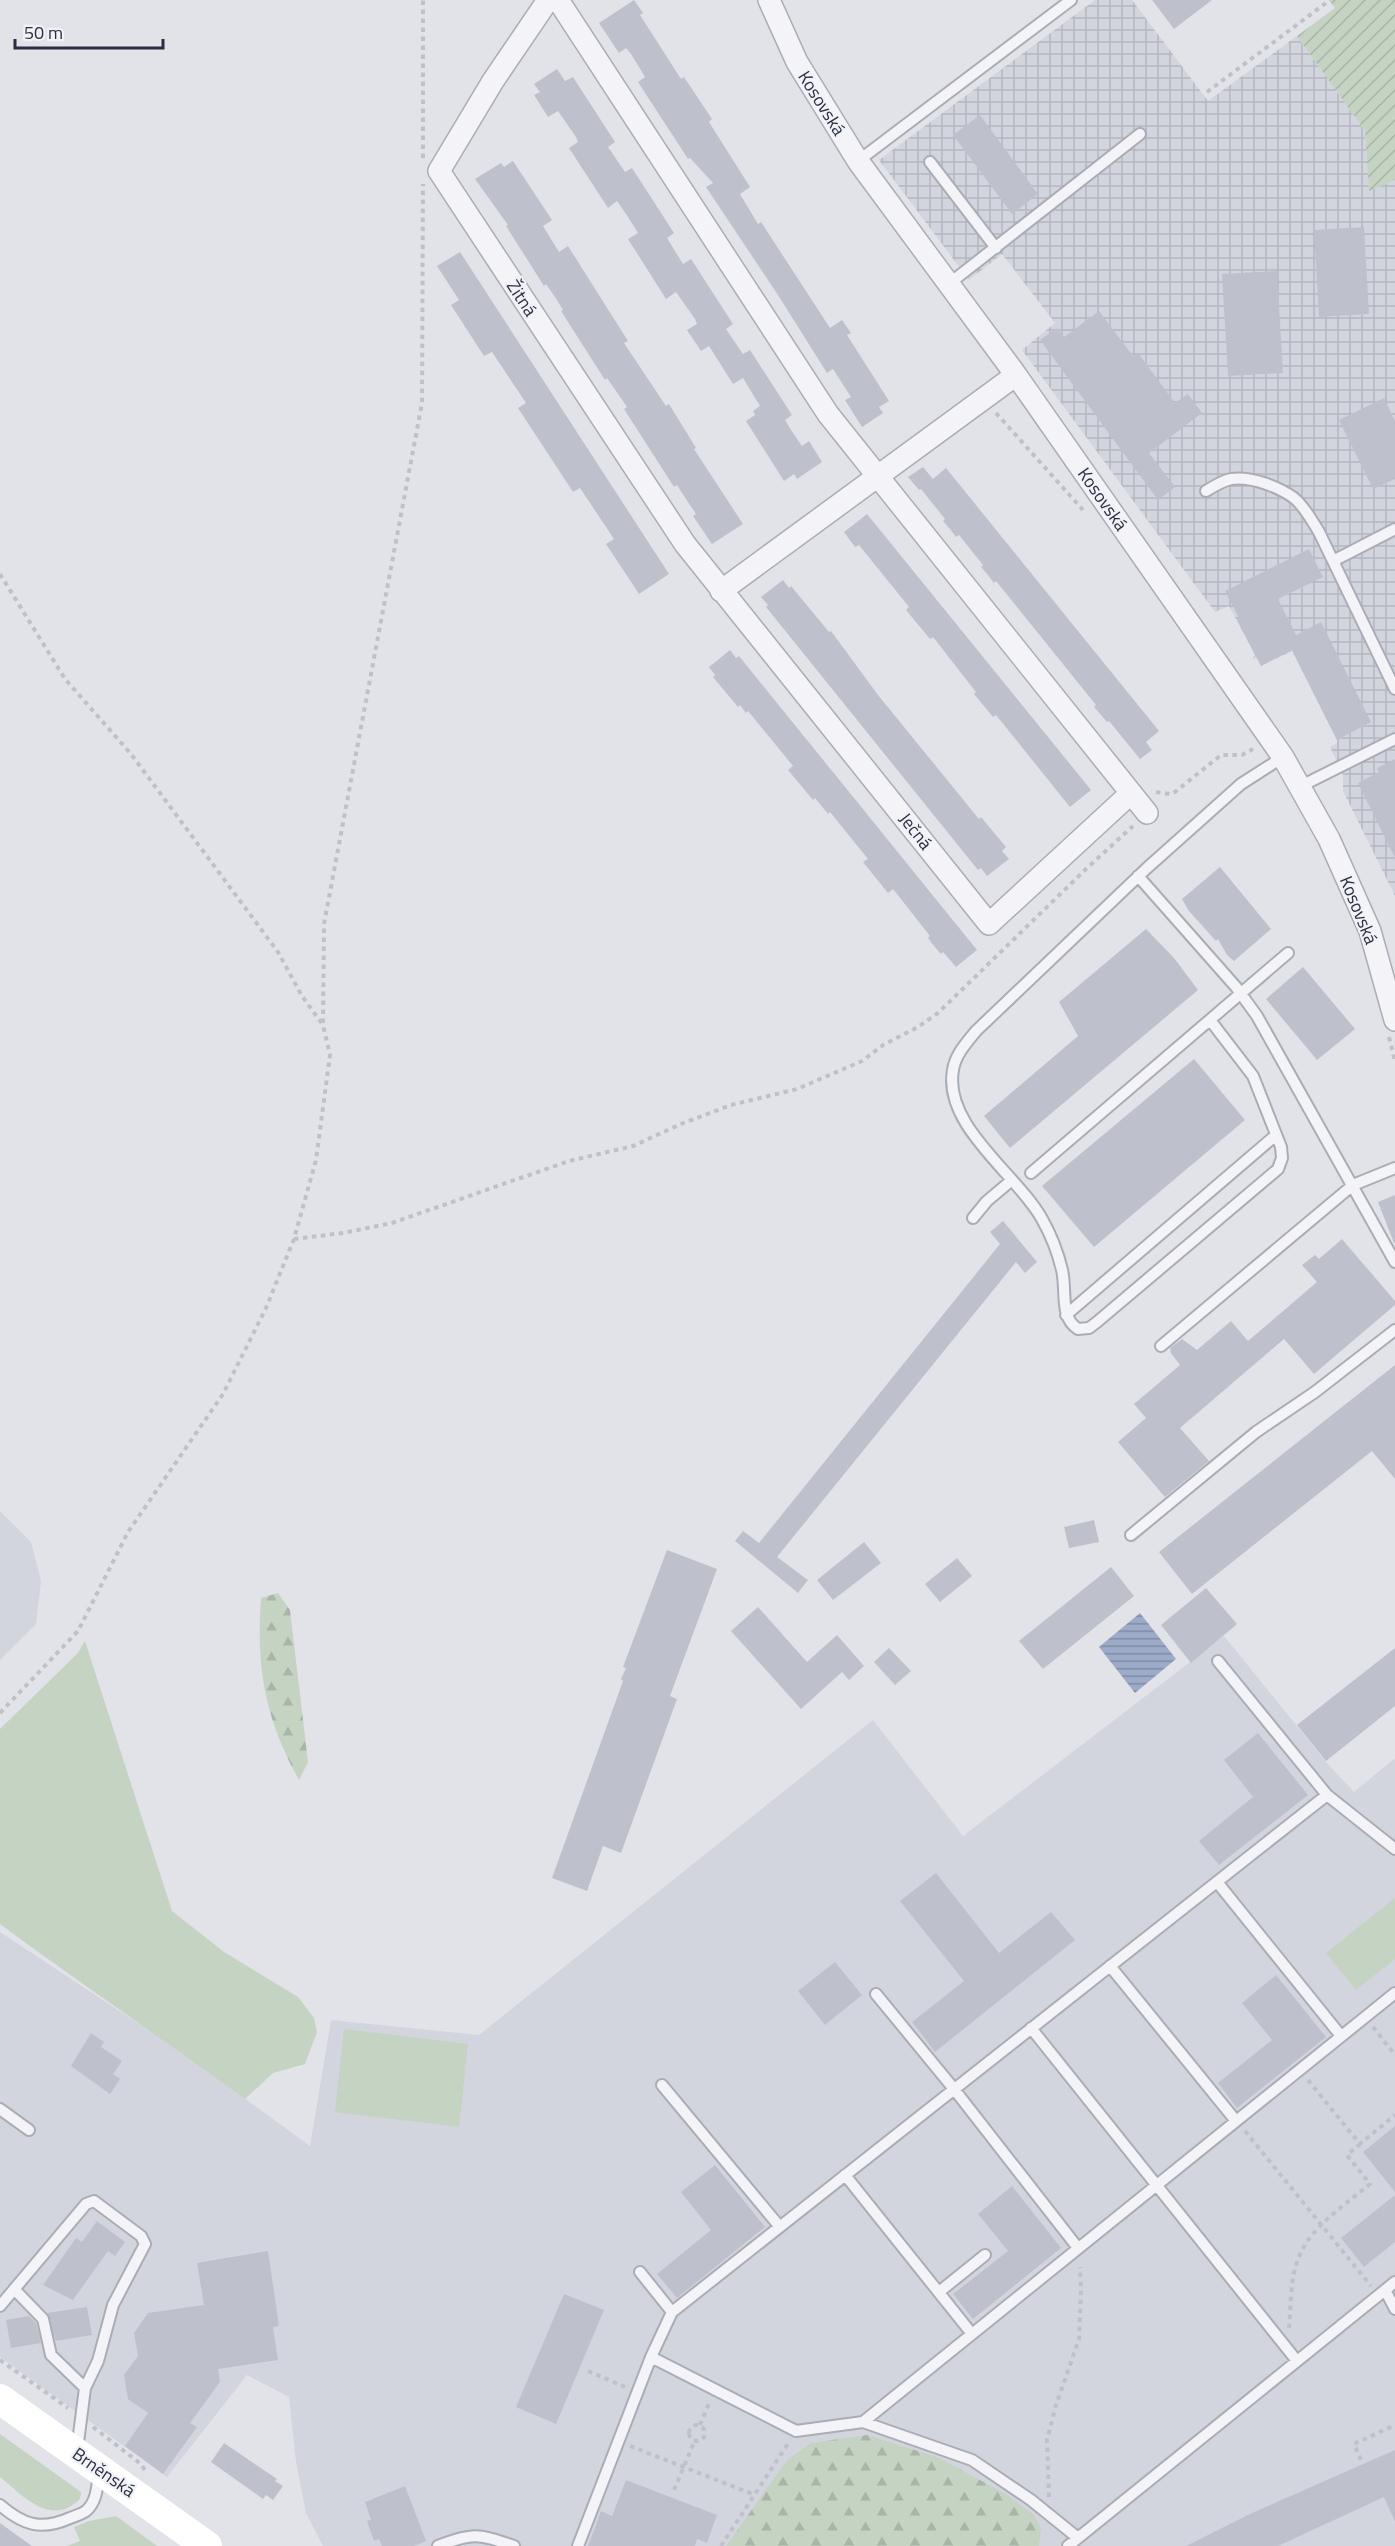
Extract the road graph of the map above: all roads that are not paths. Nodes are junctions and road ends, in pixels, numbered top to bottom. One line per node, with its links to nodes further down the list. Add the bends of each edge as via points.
1 (548, 0): 15 (street, Žitná, via 439,171 685,544)
2 (558, 0): 11 (street, via 828,414)
3 (769, 0): 6 (street, Kosovská, via 797,62)
4 (1071, 0): 6 (lane)
5 (1140, 134): 8 (lane)
6 (858, 161): 9 (street, Kosovská)
7 (930, 162): 8 (lane)
8 (996, 248): 9 (lane)
9 (950, 283): 10 (street, Kosovská)
10 (1016, 375): 11 (street); 18 (street, Kosovská)
11 (877, 474): 15 (street); 20 (street)
12 (1206, 491): 14 (lane, via 1233,478 1276,488 1295,499 1307,513)
13 (1395, 529): 14 (lane)
14 (1333, 561): 16 (lane)
15 (721, 591): 20 (street, Ječná, via 990,924)
16 (1395, 689)
17 (1395, 739): 19 (lane)
18 (1283, 758): 19 (street, Kosovská); 22 (lane, via 1241,784)
19 (1299, 787): 26 (street, Kosovská, via 1329,838 1370,931)
20 (1130, 794): 21 (street)
21 (1147, 813)
22 (1138, 876): 24 (lane); 30 (lane, via 976,1031 958,1055 952,1083 963,1121)
23 (1288, 953): 24 (lane)
24 (1241, 994): 25 (lane); 31 (lane)
25 (1210, 1020): 27 (lane, via 1253,1076); 29 (lane)
26 (1391, 1024)
27 (1276, 1135): 34 (lane); 34 (lane, via 1282,1158 1278,1169 1265,1181 1089,1328 1078,1329)
28 (1395, 1168): 31 (lane)
29 (1031, 1173)
30 (1012, 1180): 32 (lane); 34 (lane, via 1041,1218 1053,1243 1062,1271)
31 (1353, 1185): 33 (lane); 36 (lane)
32 (973, 1218)
33 (1395, 1263)
34 (1066, 1315)
35 (1395, 1330): 37 (lane, via 1256,1432)
36 (1161, 1346)
37 (1131, 1535)
38 (1218, 1661): 39 (lane)
39 (1326, 1795): 40 (lane); 41 (lane)
40 (1395, 1849)
41 (1217, 1882): 42 (lane); 46 (lane)
42 (1110, 1966): 45 (lane); 50 (lane)
43 (1395, 1993): 46 (lane)
44 (876, 1994): 48 (lane)
45 (1032, 2028): 48 (lane); 53 (lane)
46 (1341, 2036): 50 (lane)
47 (662, 2085): 54 (lane)
48 (954, 2089): 52 (lane); 55 (lane)
49 (0, 2109): 51 (lane)
50 (1236, 2121): 53 (lane)
51 (29, 2130)
52 (845, 2175): 54 (lane); 60 (lane)
53 (1157, 2185): 55 (lane); 67 (lane)
54 (780, 2227): 64 (lane)
55 (1078, 2248): 65 (lane)
56 (985, 2255): 60 (lane)
57 (640, 2272): 64 (lane)
58 (1395, 2282): 61 (lane)
59 (14, 2289): 62 (lane); 68 (lane, via 43,2319 51,2355); 68 (lane, via 86,2204 94,2200 141,2236 145,2244 113,2304 98,2361)
60 (939, 2292): 65 (lane)
61 (1382, 2293): 63 (lane); 67 (lane)
62 (0, 2306)
63 (1395, 2309)
64 (672, 2312): 66 (lane)
65 (972, 2334): 70 (lane)
66 (651, 2357): 70 (lane, via 796,2431); 77 (lane)
67 (1297, 2361): 73 (lane)
68 (85, 2388): 71 (lane)
69 (0, 2399): 71 (main road, Brněnská)
70 (863, 2422): 73 (lane, via 972,2460)
71 (91, 2473): 72 (lane, via 87,2511 58,2523 38,2526 16,2519); 74 (main road, Brněnská)
72 (0, 2506)
73 (1078, 2538): 78 (lane)
74 (194, 2542)
75 (438, 2546): 76 (lane, via 462,2536 483,2535)
76 (514, 2546)
77 (578, 2546)
78 (1068, 2546)

